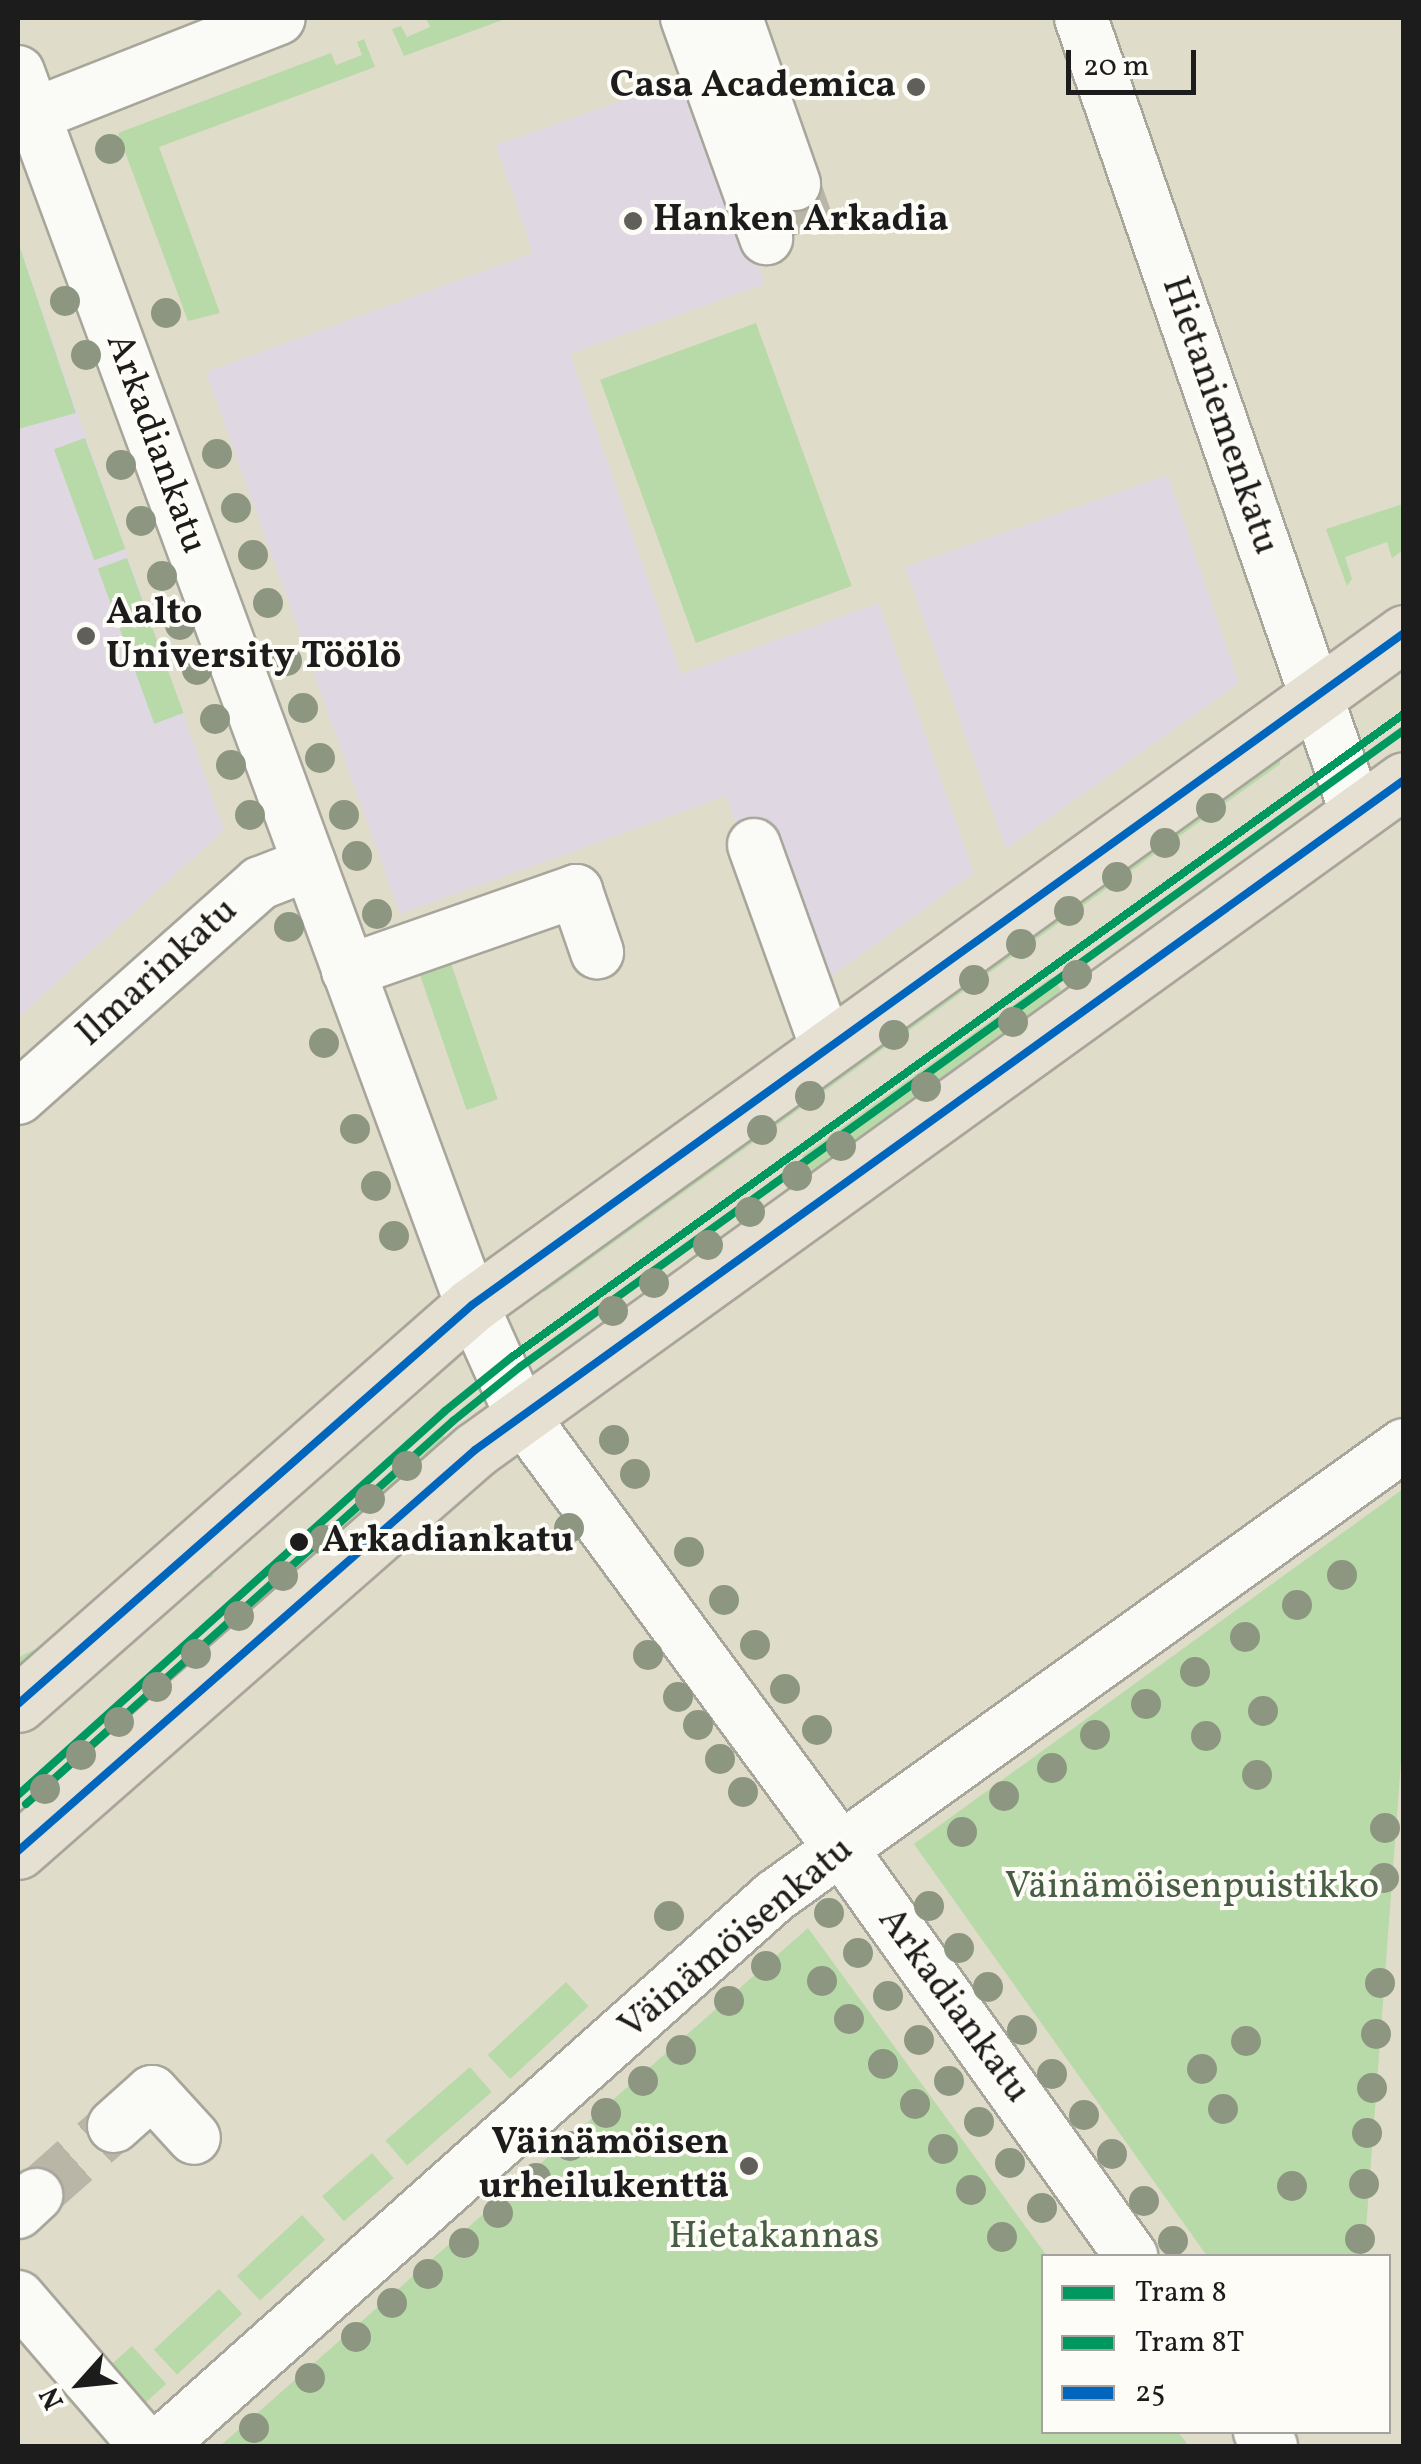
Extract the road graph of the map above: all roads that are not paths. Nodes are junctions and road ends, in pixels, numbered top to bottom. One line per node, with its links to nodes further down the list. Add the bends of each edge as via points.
1 (279, 18): 5 (street)
2 (687, 18): 7 (street)
3 (736, 18): 6 (street)
4 (1081, 18): 9 (street, Hietaniemenkatu)
5 (26, 93): 13 (street, Arkadiankatu)
6 (794, 184)
7 (766, 238)
8 (1404, 633): 9 (main road)
9 (1316, 696): 11 (street, Hietaniemenkatu); 16 (main road)
10 (1404, 780): 11 (main road)
11 (1357, 814): 19 (main road)
12 (754, 845): 16 (street)
13 (309, 864): 15 (street, Arkadiankatu); 17 (street, Ilmarinkatu, via 260,883)
14 (596, 952): 15 (street, via 576,891)
15 (348, 971): 18 (street, Arkadiankatu)
16 (828, 1048): 18 (main road)
17 (18, 1098)
18 (472, 1306): 19 (street, Arkadiankatu); 21 (main road)
19 (522, 1416): 22 (street, Arkadiankatu); 23 (main road, via 440,1479)
20 (1404, 1445): 22 (street, Väinämöisenkatu)
21 (18, 1704)
22 (841, 1850): 26 (street, Arkadiankatu); 29 (street, Väinämöisenkatu, via 775,1896)
23 (18, 1851)
24 (114, 2126): 25 (street, via 152,2092)
25 (194, 2138)
26 (1131, 2254)
27 (18, 2297): 28 (street)
28 (146, 2446)
29 (159, 2446)

